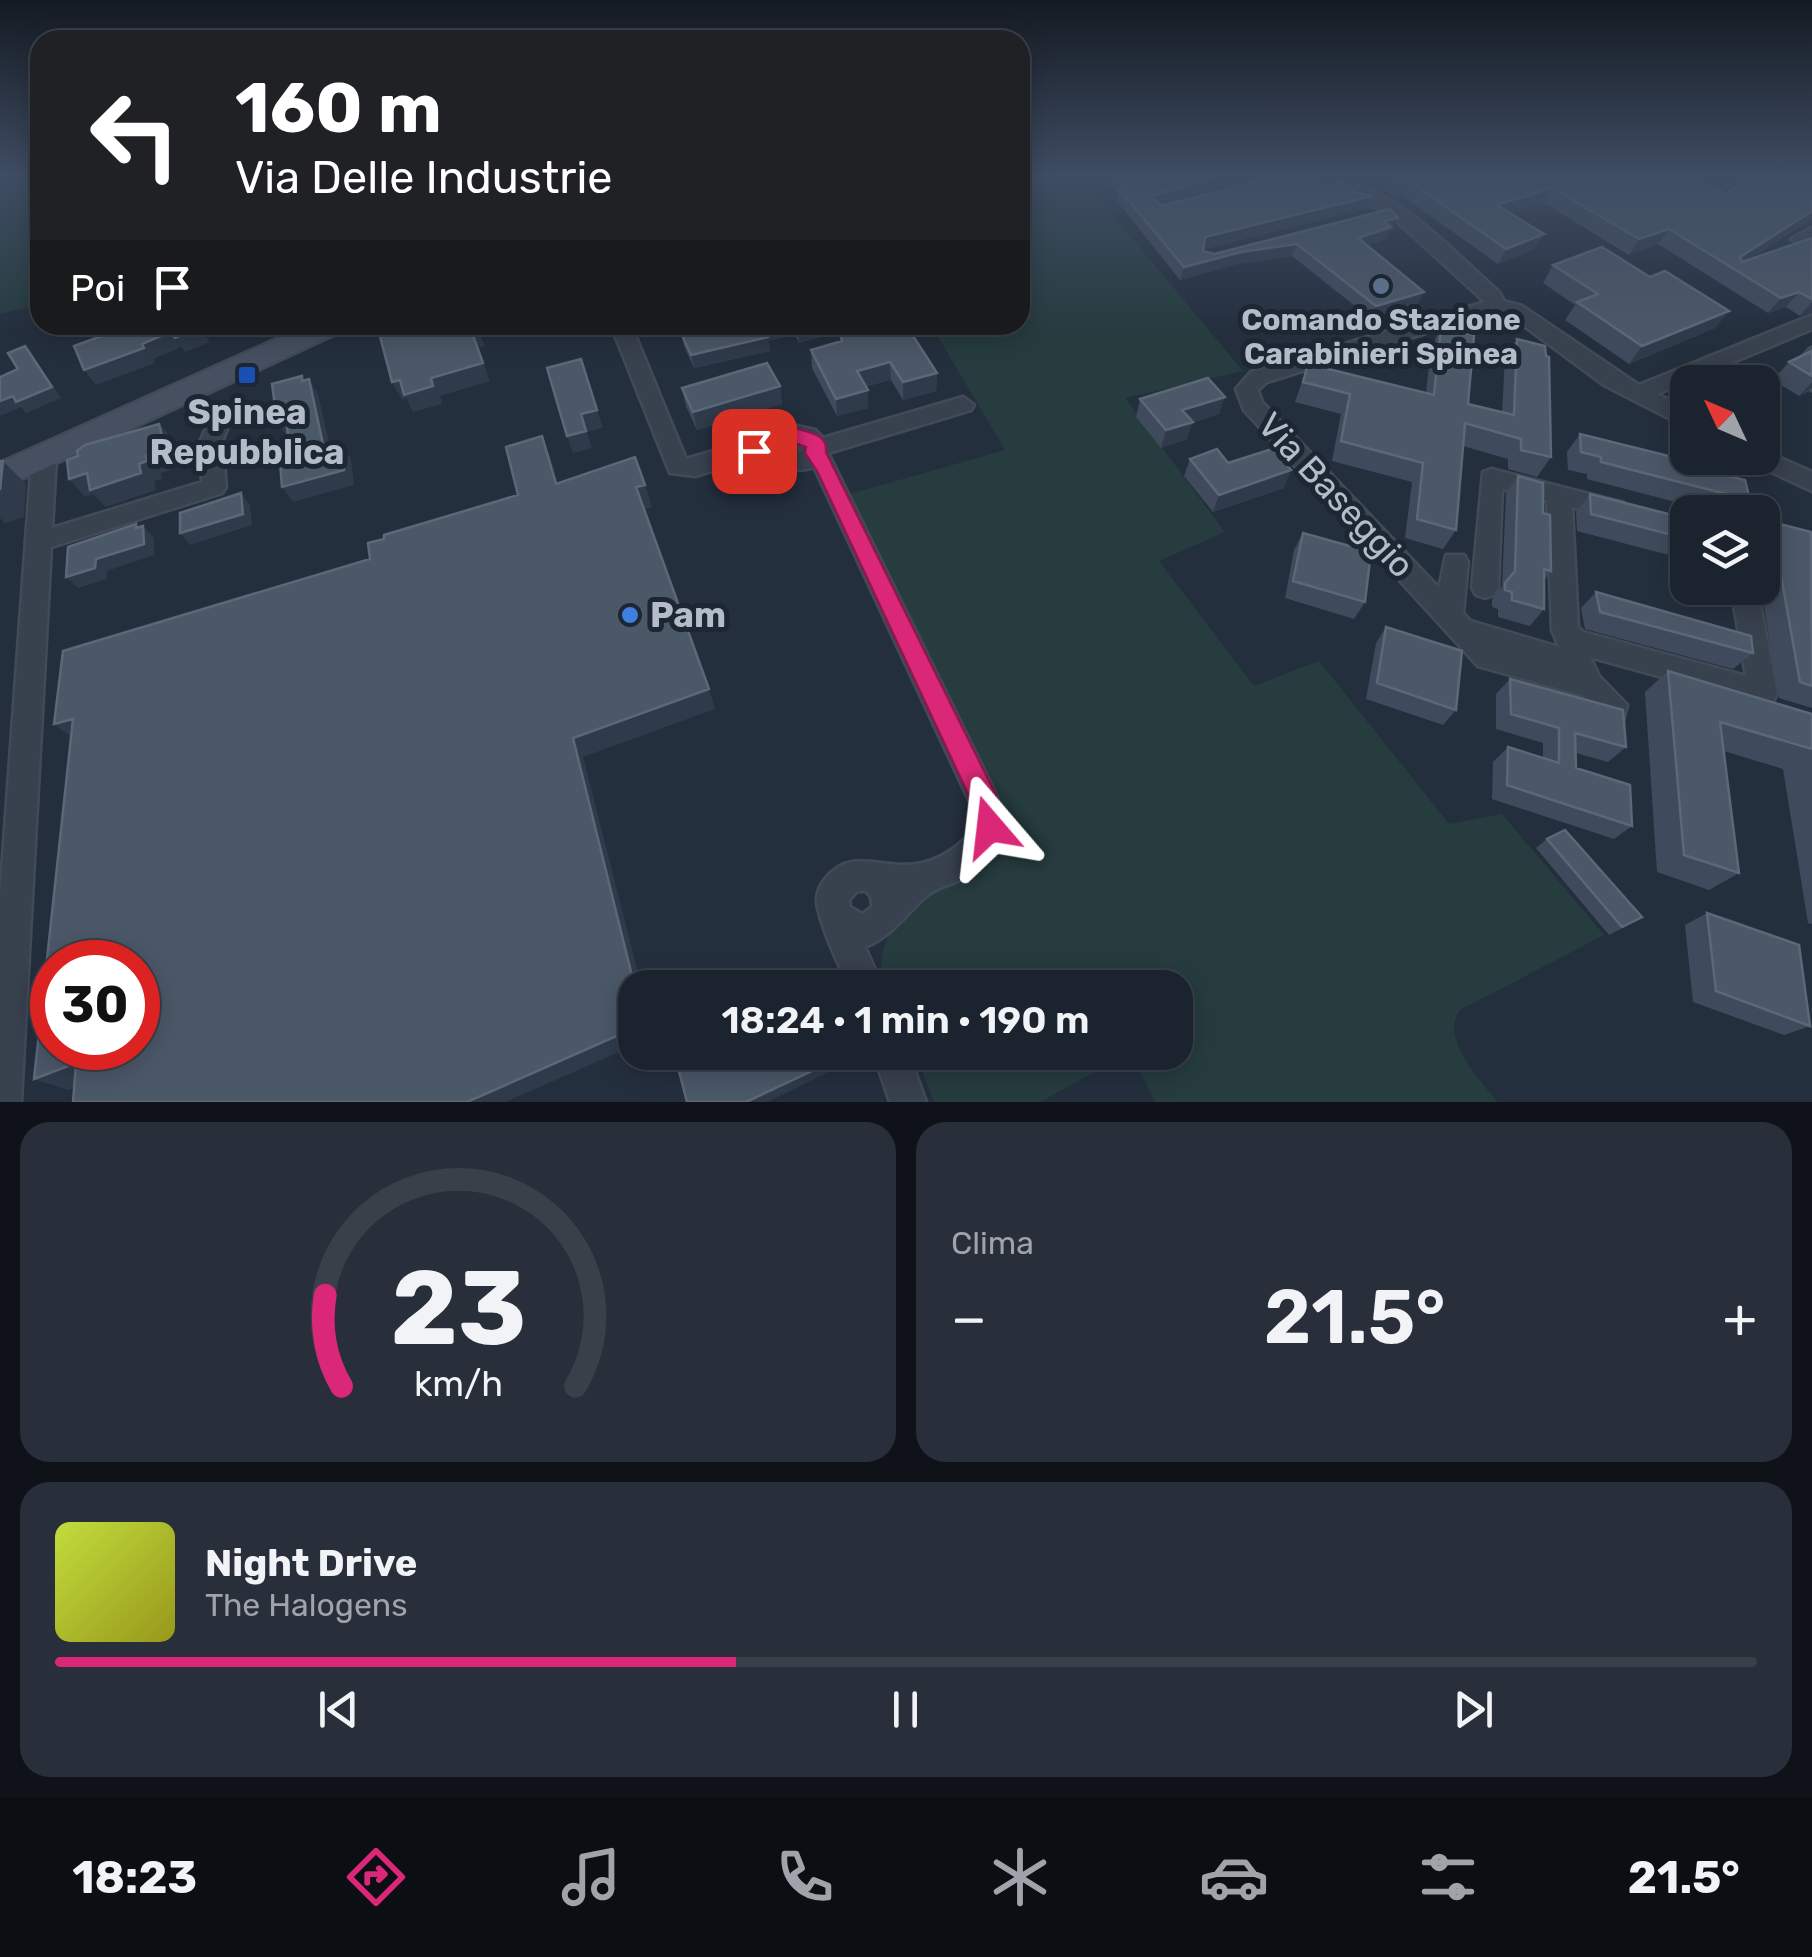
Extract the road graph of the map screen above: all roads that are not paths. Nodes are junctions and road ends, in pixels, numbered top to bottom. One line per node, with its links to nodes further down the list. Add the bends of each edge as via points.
1 (1414, 227): 2 (street)
2 (1496, 305): 6 (street, via 1514,310); 23 (street, Via Baseggio, via 1259,377 1246,389 1252,405)
3 (1812, 321): 6 (street)
4 (310, 335): 12 (street)
5 (625, 335): 11 (street, via 676,465 690,469 754,451)
6 (1636, 394): 8 (street)
7 (962, 405): 10 (street)
8 (1670, 411)
9 (216, 429): 19 (street, via 214,486)
10 (850, 436): 11 (street); 18 (street, via 842,457 856,500)
11 (807, 453): 18 (street)
12 (44, 458): 14 (street); 19 (street)
13 (1780, 467): 15 (street)
14 (0, 477)
15 (1812, 482)
16 (1558, 494): 17 (street); 21 (street, via 1490,478); 24 (street, via 1565,630)
17 (1632, 513)
18 (850, 517): 26 (street, via 988,811 988,833 974,856)
19 (39, 541): 31 (street)
20 (1455, 562): 23 (street, Via Baseggio)
21 (1484, 588)
22 (1747, 605): 24 (street, via 1763,693)
23 (1455, 623): 24 (street)
24 (1577, 661): 25 (street)
25 (1613, 712)
26 (884, 904): 27 (street, via 864,931); 27 (street, via 862,873 833,894); 29 (street)
27 (836, 918): 28 (street)
28 (859, 970)
29 (868, 970)
30 (896, 1070): 32 (street)
31 (4, 1102)
32 (908, 1102)

